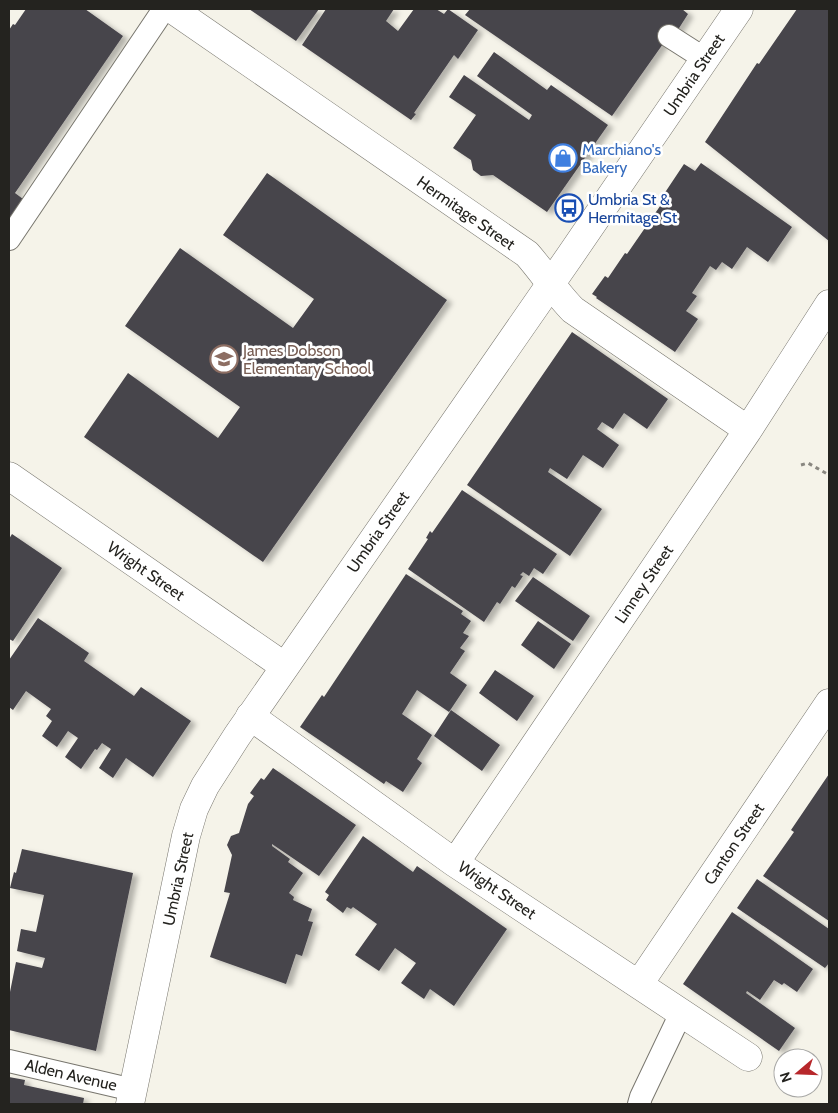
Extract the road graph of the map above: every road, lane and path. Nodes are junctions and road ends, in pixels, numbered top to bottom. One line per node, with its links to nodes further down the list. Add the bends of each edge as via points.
1 (164, 9): 6 (lane)
2 (172, 9): 7 (street, Hermitage Street, via 527,254)
3 (739, 9): 5 (street, Umbria Street)
4 (669, 36): 5 (lane)
5 (705, 59): 7 (street, Umbria Street)
6 (9, 239)
7 (551, 283): 9 (street, Hermitage Street, via 573,310); 13 (street, Umbria Street)
8 (829, 304): 9 (street, Linney Street)
9 (748, 430): 16 (street, Linney Street)
10 (801, 465): 11 (path, via 808,463)
11 (829, 475)
12 (9, 476): 13 (street, Wright Street)
13 (284, 666): 15 (street, Umbria Street)
14 (829, 703): 17 (street, Canton Street)
15 (250, 716): 16 (street, Wright Street); 21 (street, Umbria Street, via 205,786 194,810)
16 (455, 863): 17 (street, Wright Street)
17 (638, 984): 18 (street, Wright Street)
18 (681, 1012): 19 (street, Wright Street); 22 (lane)
19 (748, 1057)
20 (9, 1061): 21 (lane, Alden Avenue)
21 (132, 1097)
22 (639, 1104)

